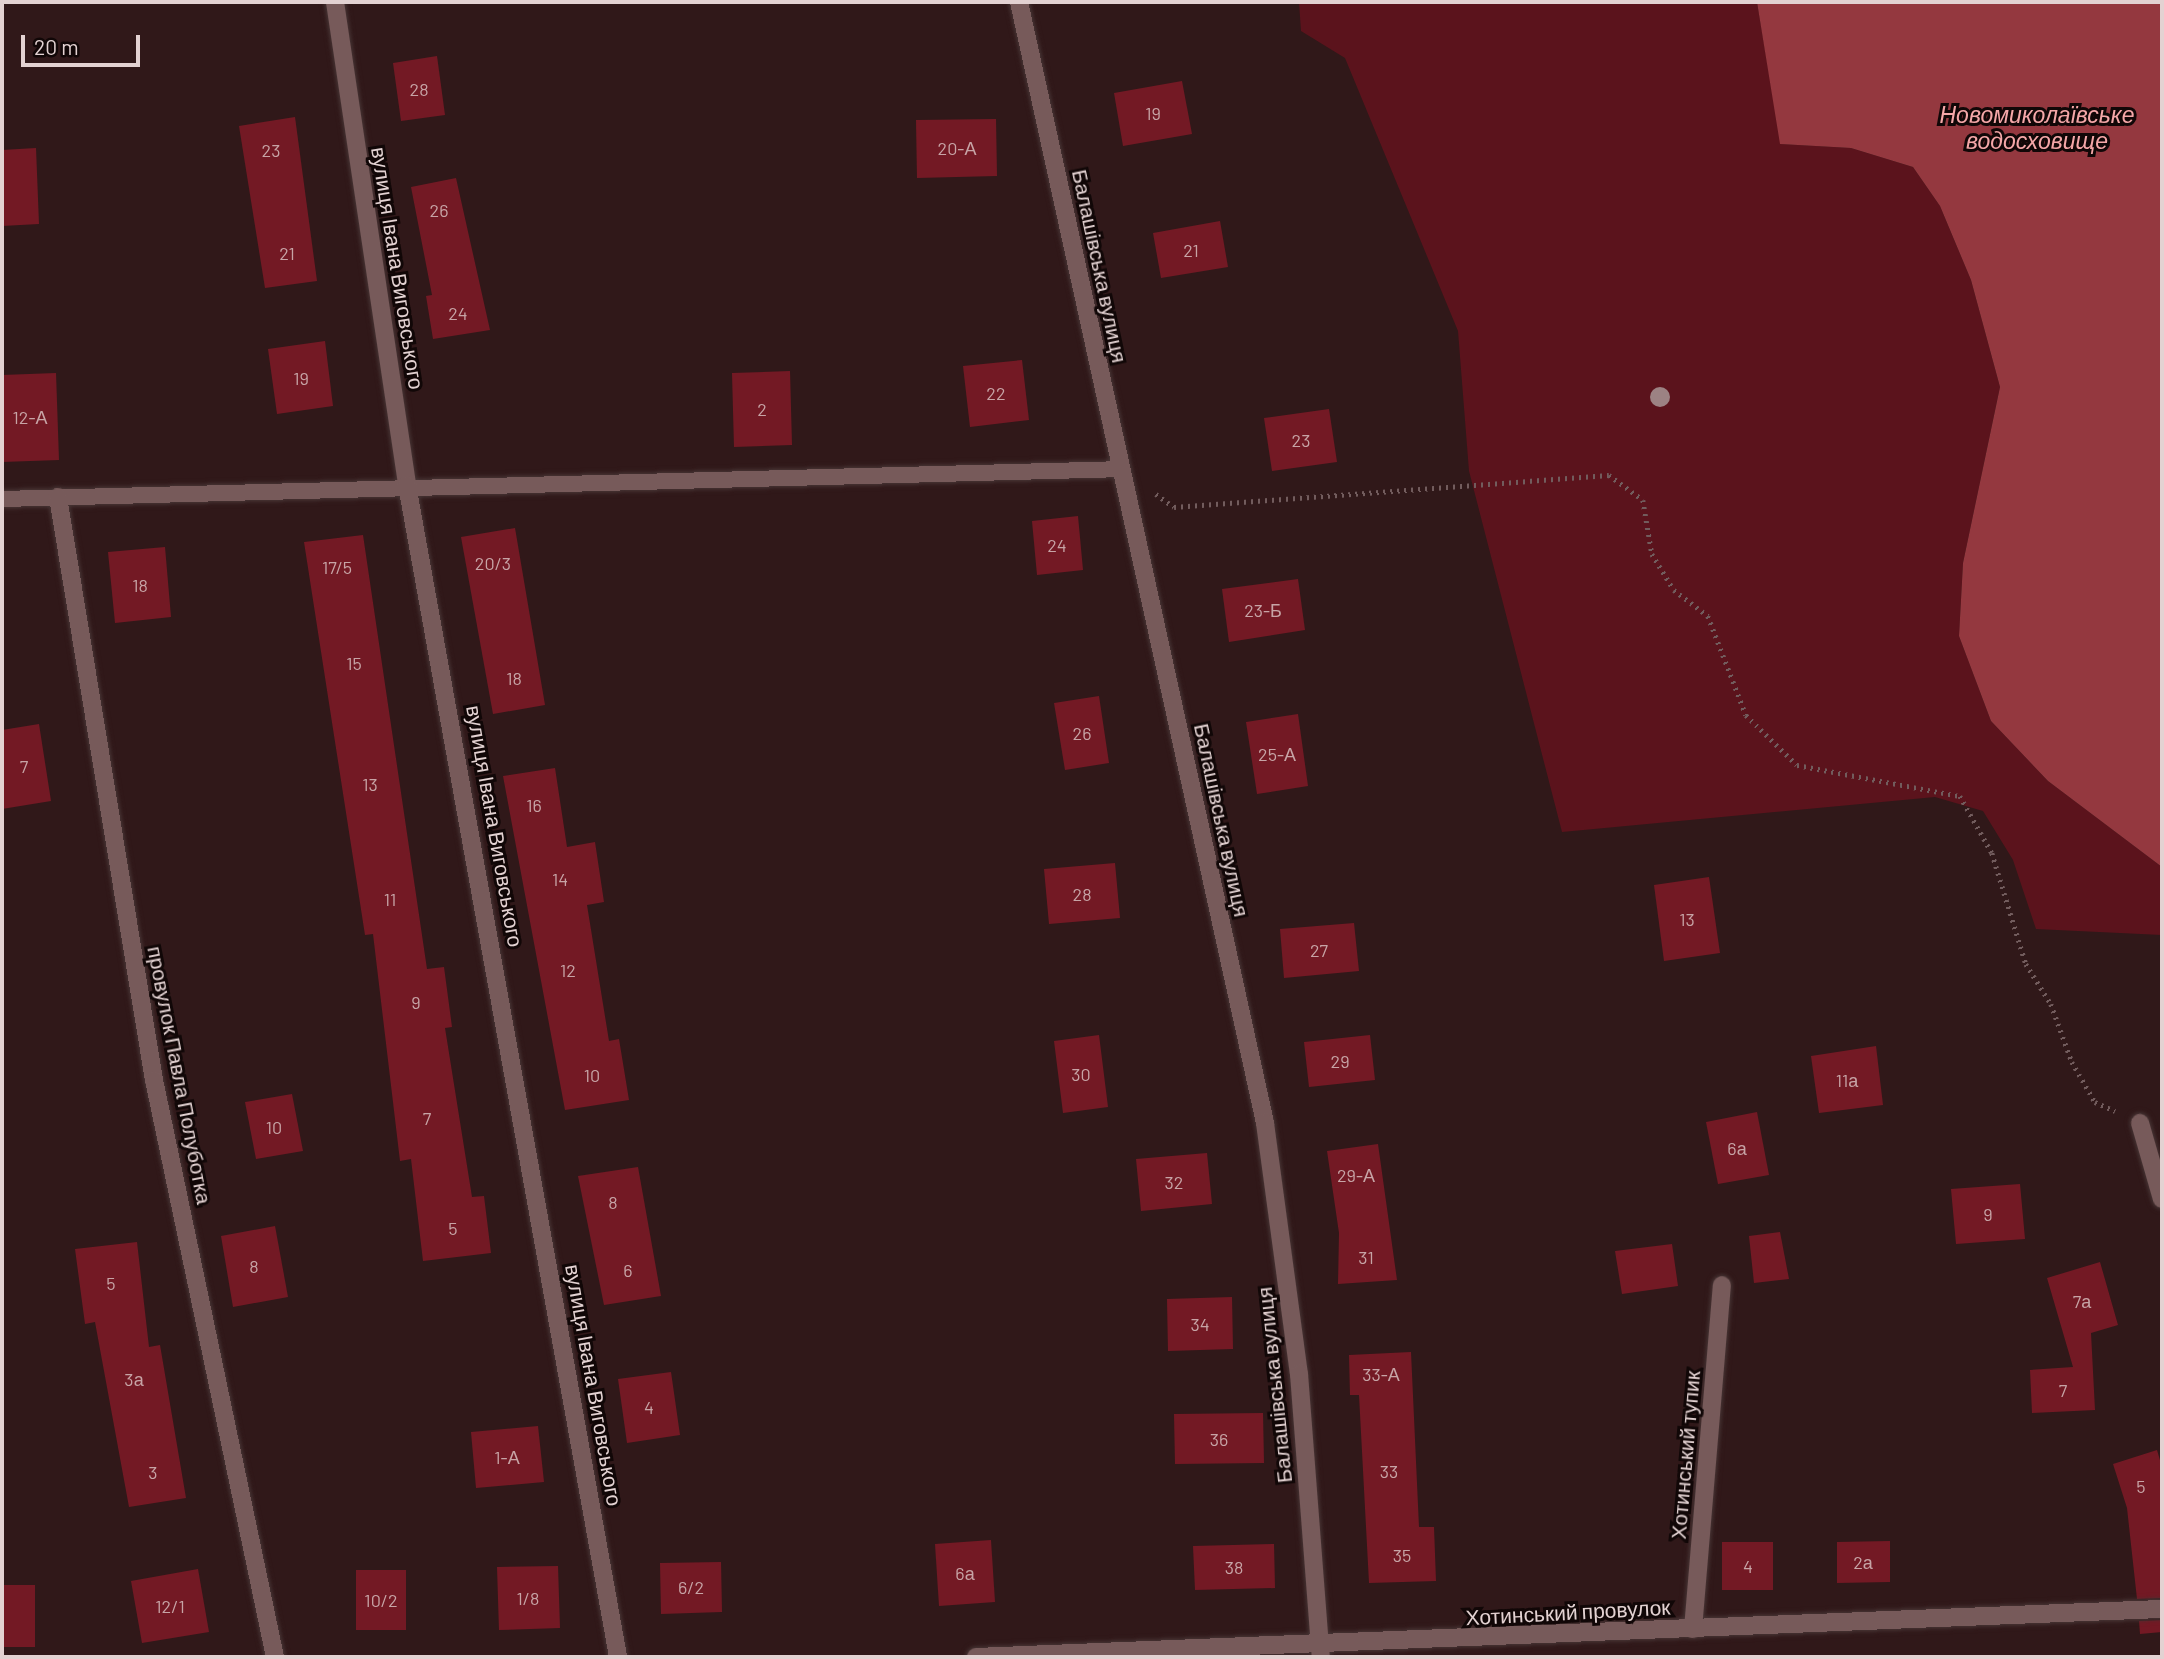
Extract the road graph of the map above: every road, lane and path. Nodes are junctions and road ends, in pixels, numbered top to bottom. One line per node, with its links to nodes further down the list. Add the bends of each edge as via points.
1 (335, 2): 4 (street, вулиця Івана Виговського)
2 (1019, 2): 3 (street, Балашівська вулиця)
3 (1122, 469): 4 (lane); 7 (path, via 1174,507 1609,475 1643,500 1652,554 1674,590 1709,616 1746,715 1797,765 1960,796 1992,853 2026,964 2051,1004 2072,1062 2095,1102); 12 (street, Балашівська вулиця, via 1265,1123 1299,1374)
4 (407, 485): 5 (lane); 14 (street, вулиця Івана Виговського)
5 (58, 497): 6 (lane); 13 (street, провулок Павла Полуботка, via 154,1080)
6 (2, 499)
7 (2140, 1123): 8 (street)
8 (2162, 1199)
9 (1723, 1285): 11 (street, Хотинський тупик)
10 (2162, 1609): 11 (street, Хотинський провулок)
11 (1693, 1629): 12 (street, Хотинський провулок)
12 (1320, 1651): 15 (street, Хотинський провулок)
13 (275, 1657)
14 (618, 1657)
15 (976, 1657)

